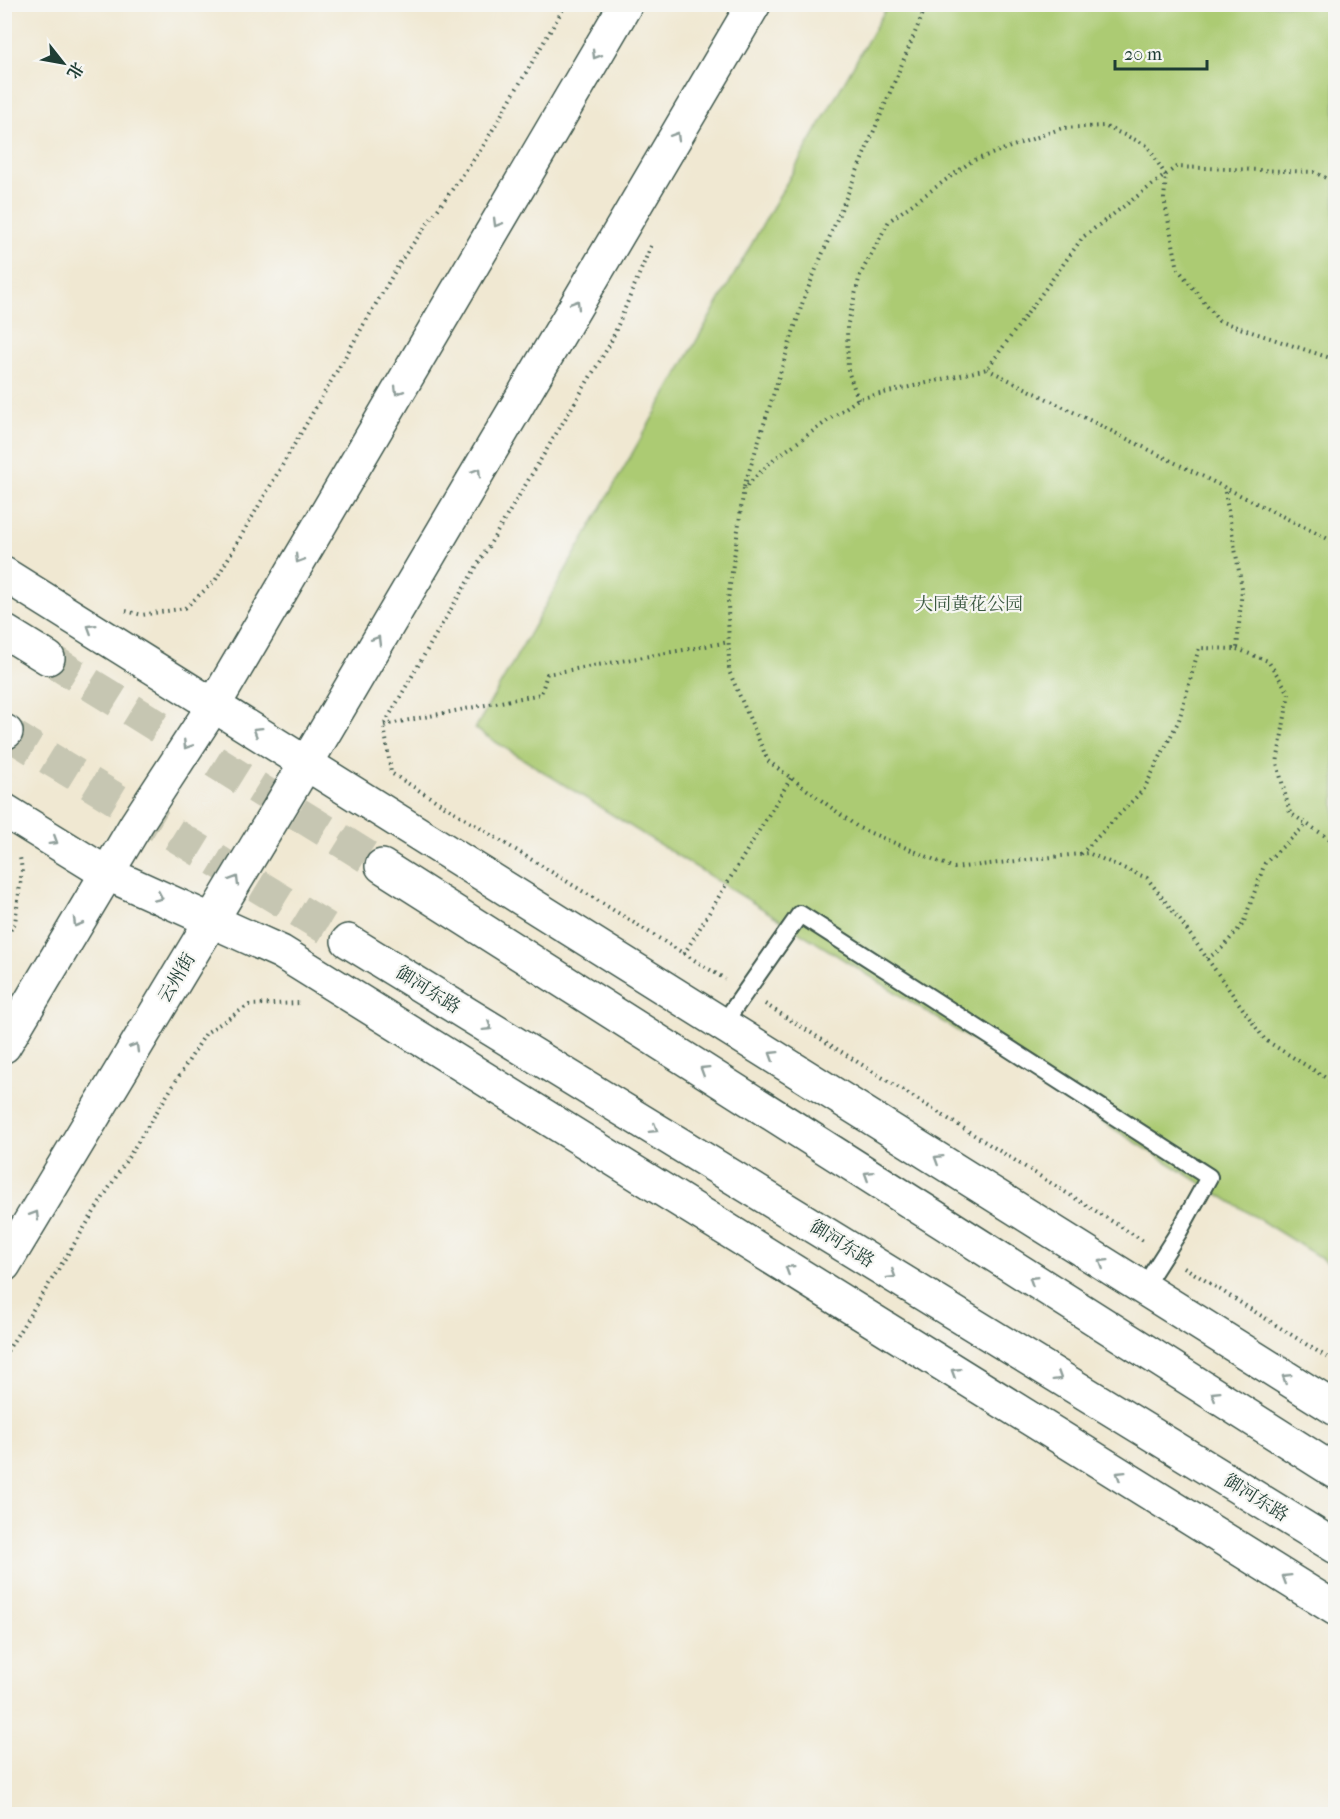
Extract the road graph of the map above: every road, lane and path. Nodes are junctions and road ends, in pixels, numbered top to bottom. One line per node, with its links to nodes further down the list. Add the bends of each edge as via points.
1 (566, 4): 15 (path, via 482,148 402,259 215,580)
2 (626, 4): 20 (main road, one-way to 20)
3 (754, 4): 22 (main road, 云州街, one-way to 3)
4 (927, 4): 11 (path, via 804,298)
5 (1166, 176): 6 (path, via 1176,168 1314,172); 8 (path, via 1164,199 1178,269 1219,321); 9 (path, via 1083,237); 10 (path, via 1147,144 1104,126 1062,128 972,161 889,221 860,275 847,327 848,371)
6 (1335, 183)
7 (656, 236): 21 (path, via 610,344)
8 (1335, 360)
9 (987, 369): 10 (path); 12 (path)
10 (858, 399): 11 (path, via 774,459)
11 (744, 488): 17 (path, via 728,599)
12 (1224, 488): 13 (path); 18 (path, via 1242,588)
13 (1335, 543)
14 (4, 574): 20 (main road, one-way to 14)
15 (185, 608)
16 (4, 631): 19 (main road)
17 (729, 642): 21 (path, via 547,674 541,694); 23 (path, via 729,672 768,761)
18 (1237, 649): 25 (path, via 1268,661 1289,693 1277,763 1290,813); 27 (path, via 1199,648 1179,720 1144,789)
19 (48, 658)
20 (214, 705): 22 (main road, one-way to 20); 30 (main road, one-way to 30)
21 (384, 725): 34 (path, via 390,773)
22 (307, 762): 31 (main road, 云州街, one-way to 22); 38 (main road)
23 (791, 778): 27 (path, via 858,828 954,868); 34 (path)
24 (4, 810): 30 (main road, one-way to 30)
25 (1307, 824): 26 (path); 35 (path, via 1265,862 1243,924)
26 (1335, 843)
27 (1081, 854): 35 (path, via 1088,853 1147,878)
28 (382, 866): 47 (main road, one-way to 28)
29 (22, 870): 32 (path, via 15,923)
30 (106, 873): 31 (main road, one-way to 31); 39 (main road, one-way to 39)
31 (211, 920): 42 (main road, 云州街, one-way to 31); 49 (main road, one-way to 31, via 281,952)
32 (4, 940)
33 (348, 941): 48 (main road, 御河东路, one-way to 48)
34 (684, 954): 36 (path)
35 (1207, 959): 40 (path, via 1265,1040)
36 (746, 992): 38 (lane); 41 (path); 41 (lane, via 800,914 1209,1177)
37 (303, 1003): 44 (path, via 249,1005 206,1033)
38 (723, 1024): 43 (main road, one-way to 38)
39 (4, 1046)
40 (1335, 1084)
41 (1164, 1254): 43 (lane); 45 (path)
42 (4, 1265)
43 (1143, 1288): 46 (main road, one-way to 43)
44 (4, 1356)
45 (1335, 1363)
46 (1335, 1409)
47 (1335, 1472)
48 (1335, 1547)
49 (1335, 1609)

